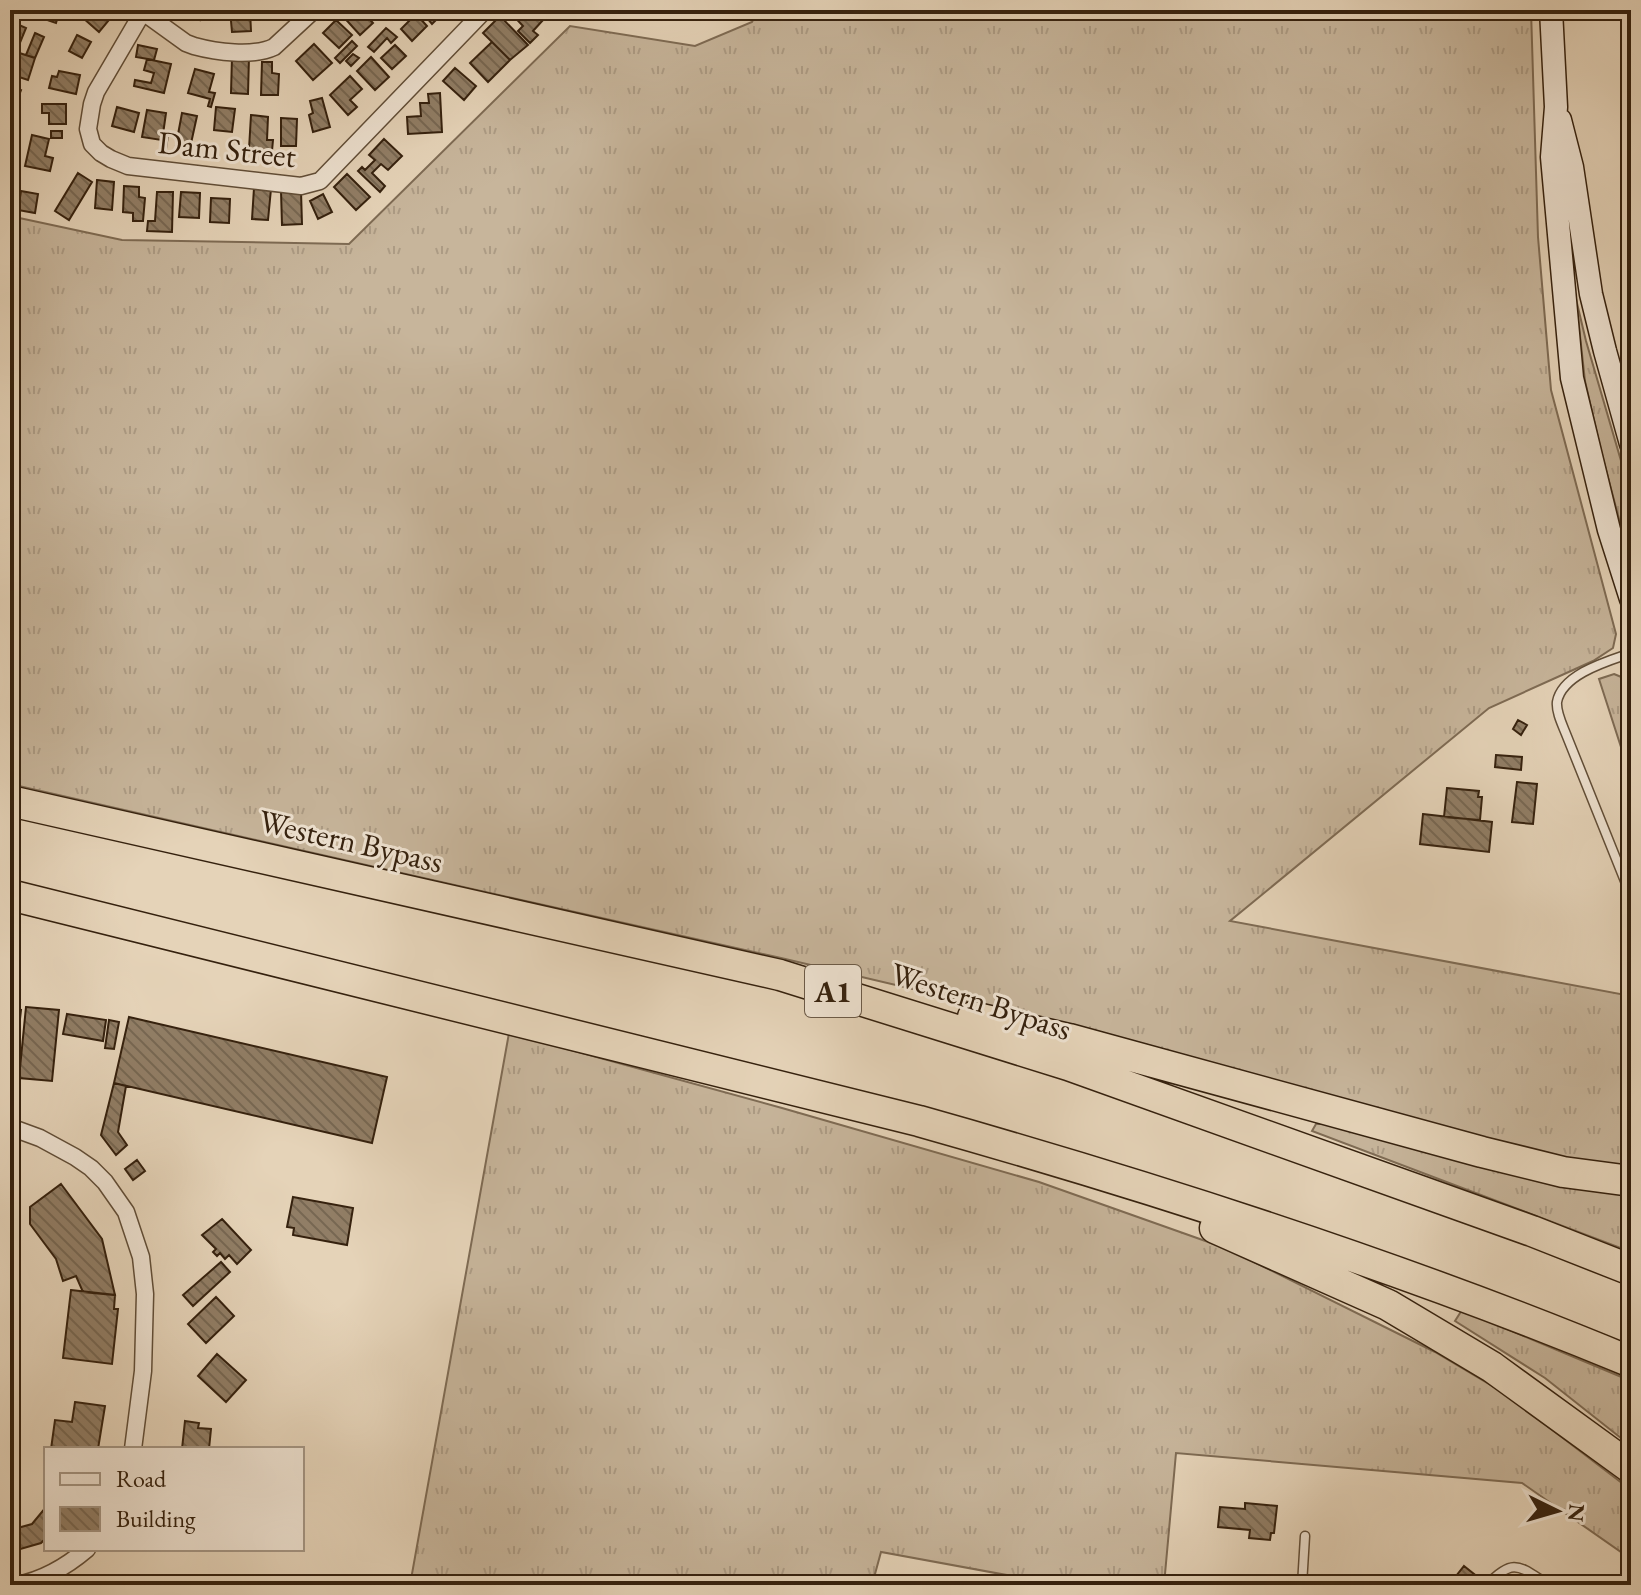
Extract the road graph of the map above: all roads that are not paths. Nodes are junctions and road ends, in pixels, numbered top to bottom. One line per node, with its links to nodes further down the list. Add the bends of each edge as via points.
1 (314, 10): 4 (street, via 274,47 254,53 186,43)
2 (485, 10): 4 (street, Dam Street, via 320,181 301,186 128,166 92,144 88,129 96,92)
3 (1551, 10): 5 (main road)
4 (143, 11)
5 (1556, 107): 6 (main road, via 1595,308); 7 (main road, via 1552,157 1572,378)
6 (1631, 444)
7 (1631, 599)
8 (1631, 653): 11 (lane, via 1573,678 1557,700)
9 (10, 801): 12 (highway, Western Bypass / A1)
10 (10, 895): 14 (highway, via 904,1117)
11 (1631, 896)
12 (780, 975): 15 (highway, via 1069,1039 1563,1172); 16 (highway, Western Bypass / A1, via 1083,1071)
13 (10, 1127): 18 (street, via 91,1168 126,1212 141,1257 145,1294)
14 (1067, 1163): 17 (highway, via 1318,1244); 19 (highway, via 1388,1305 1492,1367)
15 (1631, 1181)
16 (1631, 1270)
17 (1631, 1362)
18 (133, 1447)
19 (1631, 1468)
20 (1305, 1536): 23 (lane)
21 (84, 1551): 22 (street, via 68,1564)
22 (17, 1585)
23 (1302, 1585)
24 (1487, 1585): 25 (lane, via 1513,1566)
25 (1549, 1585)

